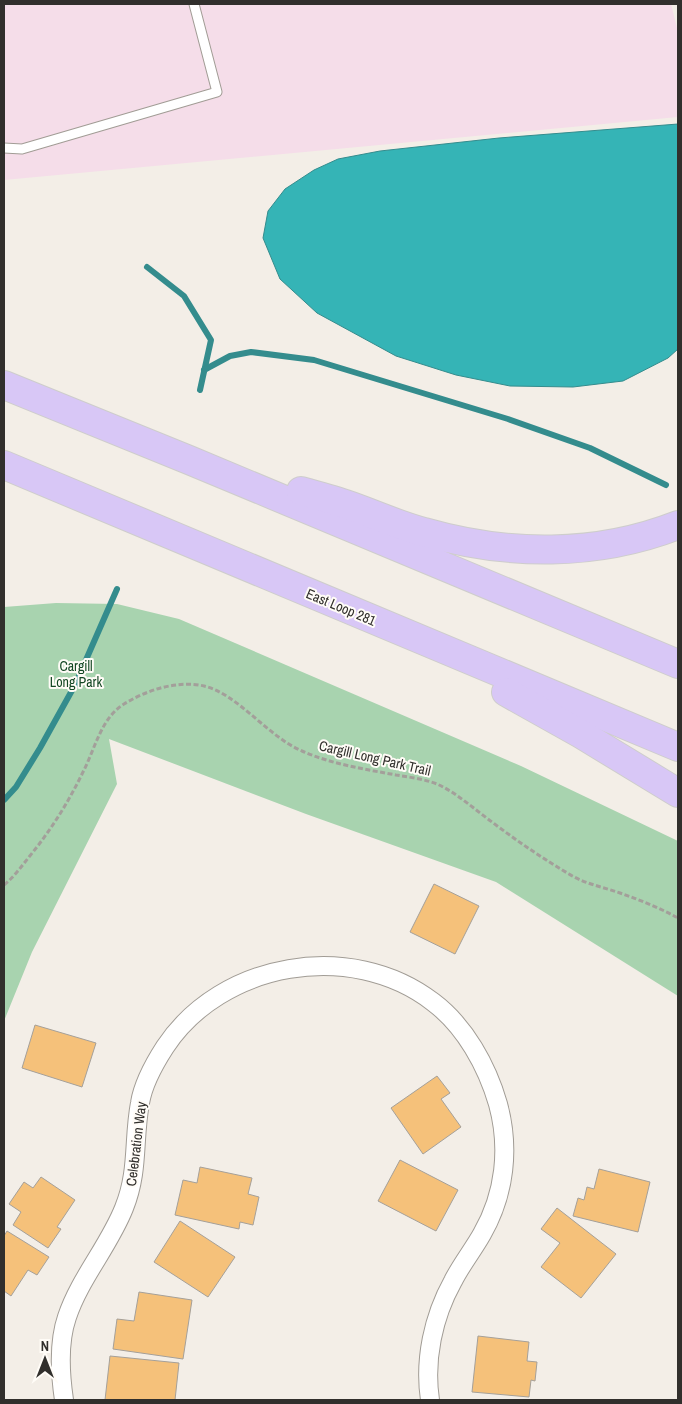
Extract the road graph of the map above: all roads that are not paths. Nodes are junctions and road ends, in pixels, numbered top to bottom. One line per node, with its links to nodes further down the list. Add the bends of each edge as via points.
1 (194, 4): 2 (lane, via 217,92 22,149)
2 (4, 148)
3 (4, 385): 4 (highway)
4 (189, 460): 6 (highway, via 344,503 425,532 499,547 549,550 596,547); 8 (highway)
5 (4, 465): 7 (highway, East Loop 281)
6 (678, 525)
7 (384, 625): 9 (highway, East Loop 281); 10 (highway, via 582,734)
8 (678, 664)
9 (678, 748)
10 (678, 793)
11 (64, 1400): 12 (street, Celebration Way, via 60,1360 67,1317 125,1206 135,1169 140,1101 159,1057 176,1032 193,1015 238,985 286,970 341,966 388,976 433,1002 466,1038 491,1083 499,1107 505,1154 500,1193 483,1232 453,1279 440,1309 428,1372)
12 (430, 1400)

